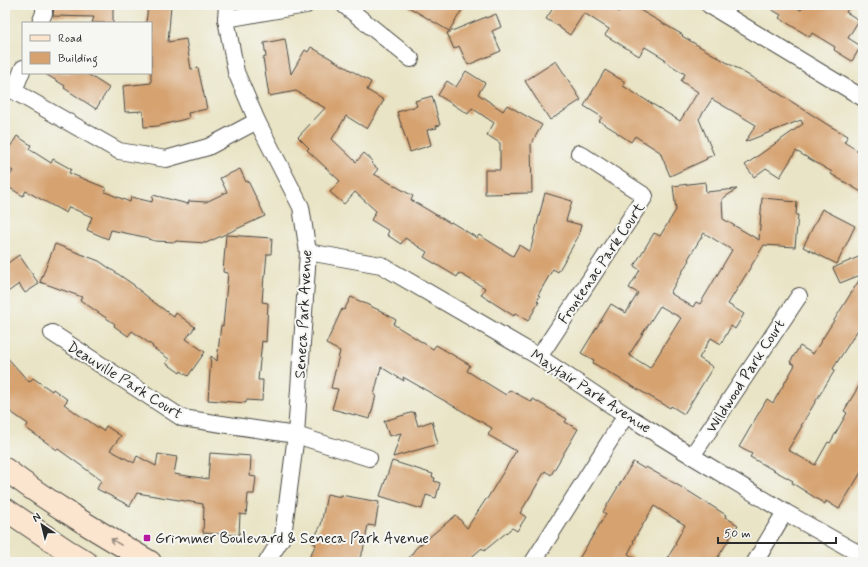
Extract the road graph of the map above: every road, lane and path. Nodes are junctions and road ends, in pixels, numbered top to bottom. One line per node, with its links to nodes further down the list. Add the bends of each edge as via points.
1 (44, 5): 6 (street)
2 (306, 5): 5 (street)
3 (344, 5): 7 (street)
4 (708, 5): 10 (street)
5 (227, 12): 11 (street, Seneca Park Avenue, via 236,72)
6 (40, 22)
7 (411, 59)
8 (22, 70): 9 (street)
9 (9, 89): 11 (street, via 119,151 166,159 208,147)
10 (863, 98)
11 (257, 121): 13 (street, Seneca Park Avenue, via 302,207)
12 (579, 153): 16 (street, Frontenac Park Court, via 645,196)
13 (308, 252): 16 (street, Mayfair Park Avenue, via 381,265); 18 (street, Seneca Park Avenue)
14 (798, 296): 19 (street, Wildwood Park Court)
15 (52, 333): 18 (street, Deauville Park Court, via 182,418)
16 (539, 357): 17 (street, Mayfair Park Avenue)
17 (626, 415): 19 (street, Mayfair Park Avenue); 28 (street)
18 (296, 435): 20 (street, Deauville Park Court); 27 (street, Seneca Park Avenue, via 283,536)
19 (692, 456): 23 (street, Mayfair Park Avenue)
20 (369, 458)
21 (5, 469): 26 (main road, one-way to 21, via 82,522)
22 (5, 509): 25 (main road)
23 (785, 512): 24 (street, Mayfair Park Avenue); 29 (street)
24 (862, 553)
25 (86, 562)
26 (150, 562)
27 (267, 562)
28 (533, 562)
29 (755, 562)

